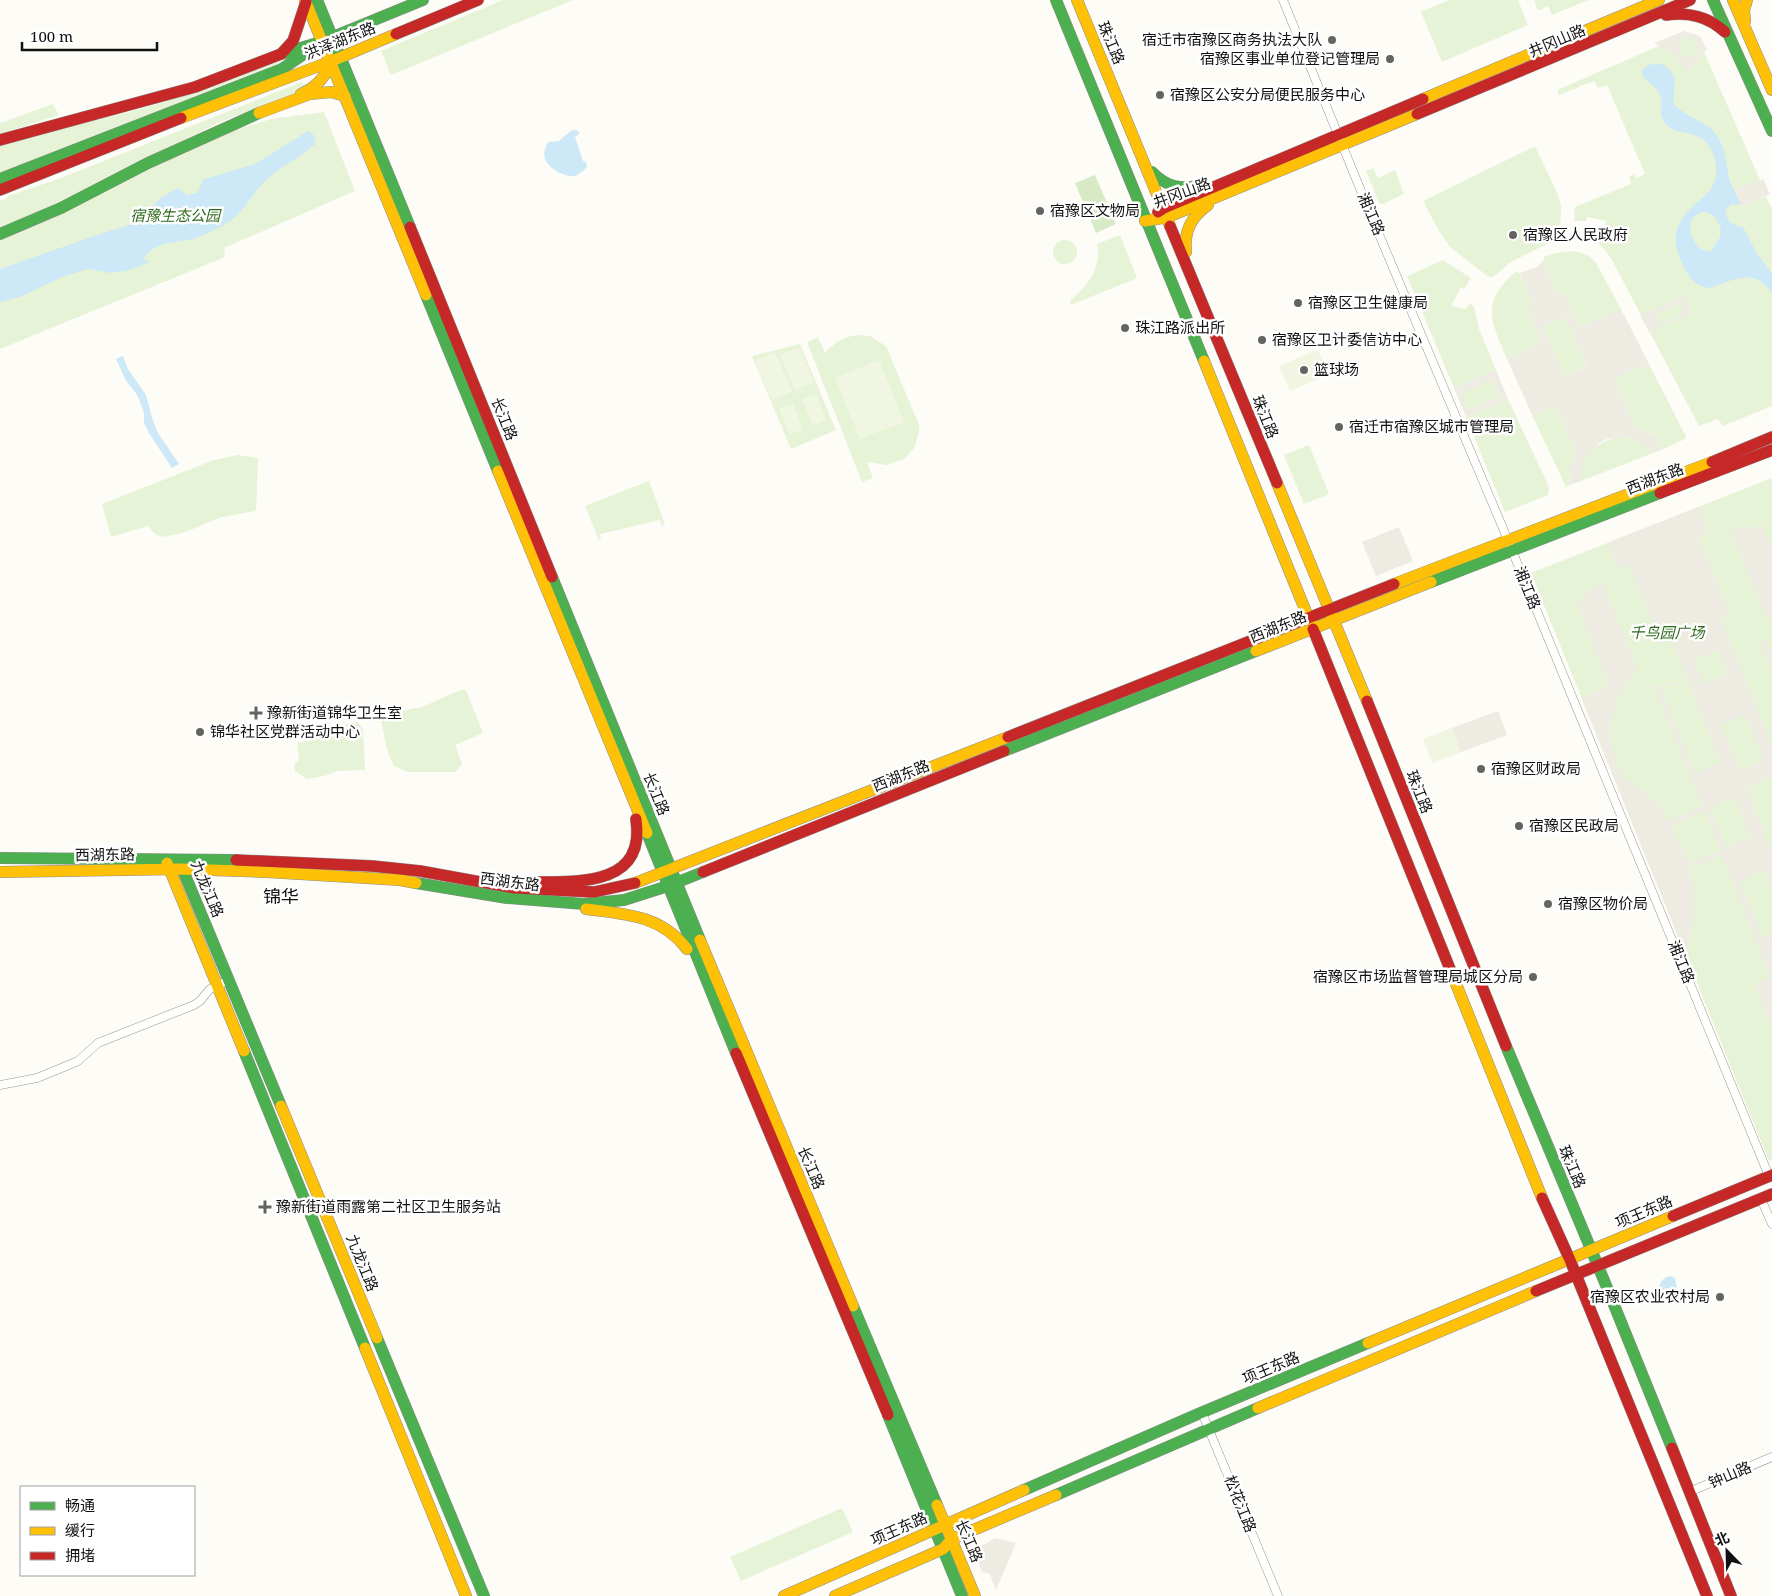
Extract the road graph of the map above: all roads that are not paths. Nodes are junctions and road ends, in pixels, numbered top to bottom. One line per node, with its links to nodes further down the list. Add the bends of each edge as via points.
1 (423, 0): 17 (street, 洪泽湖东路)
2 (478, 0): 19 (street, 洪泽湖东路)
3 (1056, 0): 32 (street)
4 (1077, 0): 27 (street, 珠江路)
5 (1283, 0): 25 (street, 湘江路)
6 (1653, 0): 13 (street)
7 (1659, 0): 13 (street, 井冈山路)
8 (1690, 0): 14 (street, 井冈山路)
9 (1713, 0): 16 (street)
10 (1732, 0): 15 (street)
11 (1747, 0): 15 (street, via 1744,10)
12 (310, 1): 17 (street, 长江路); 18 (street, via 293,41)
13 (1642, 7): 25 (street, 井冈山路)
14 (1647, 18): 16 (street, via 1677,13 1699,15 1709,19); 25 (street, 井冈山路, via 1501,81)
15 (1747, 32): 20 (street)
16 (1730, 37): 24 (street)
17 (328, 39): 18 (street); 19 (street, 长江路); 22 (street, 洪泽湖东路, via 282,69)
18 (281, 54): 26 (street, via 195,87)
19 (336, 60): 21 (street, 长江路); 22 (street, 洪泽湖东路); 23 (street, via 320,84); 45 (street, 长江路)
20 (1772, 90)
21 (345, 96): 23 (street, via 331,92 310,94); 40 (street, 长江路)
22 (208, 102): 29 (street); 30 (street)
23 (280, 104): 33 (street)
24 (1772, 131)
25 (1340, 139): 28 (street, 井冈山路); 37 (street, 湘江路)
26 (0, 140)
27 (1146, 165): 28 (street, via 1162,182 1174,187 1192,188); 31 (street, 珠江路)
28 (1249, 177): 31 (street, 井冈山路); 34 (street, via 1192,218 1184,244)
29 (0, 179)
30 (0, 190)
31 (1166, 212): 32 (street, 井冈山路); 34 (street, 珠江路)
32 (1146, 221): 39 (street)
33 (0, 234)
34 (1190, 271): 38 (street, 珠江路)
35 (1772, 438): 37 (street, 西湖东路)
36 (1772, 450): 37 (street, 西湖东路)
37 (1510, 545): 38 (street, 西湖东路); 53 (street, 湘江路)
38 (1331, 616): 39 (street, 西湖东路); 56 (street, 珠江路)
39 (1311, 624): 45 (street, 西湖东路); 47 (street, 西湖东路); 57 (street)
40 (624, 779): 45 (street, 长江路); 46 (street, via 638,836 634,851 625,864 593,880)
41 (3, 858): 42 (street, 西湖东路)
42 (168, 864): 43 (street, 西湖东路); 44 (street, 西湖东路); 51 (street, 九龙江路)
43 (180, 864): 46 (street, 西湖东路, via 249,860 372,866); 48 (street, 西湖东路, via 370,877); 50 (street, 九龙江路)
44 (0, 872)
45 (667, 872): 46 (street, 西湖东路, via 628,886 594,892 514,888); 47 (street, 长江路)
46 (486, 883)
47 (672, 884): 48 (street, 西湖东路, via 603,904); 49 (street, 长江路); 64 (street, 长江路)
48 (507, 898): 49 (street, via 638,917 660,924 681,938)
49 (704, 976): 64 (street, 长江路)
50 (229, 980): 51 (street); 68 (street, 九龙江路)
51 (218, 985): 52 (street, via 194,1005 98,1043 78,1062 37,1078); 67 (street, 九龙江路)
52 (0, 1085)
53 (1771, 1176): 56 (street, 项王东路)
54 (1767, 1197): 55 (street); 58 (street)
55 (1772, 1224)
56 (1591, 1251): 57 (street, 项王东路); 58 (street, 珠江路)
57 (1570, 1260): 59 (street); 60 (street, 项王东路)
58 (1598, 1266): 59 (street); 63 (street, 珠江路)
59 (1576, 1276): 61 (street); 75 (street)
60 (1200, 1413): 61 (street, 松花江路); 64 (street, 项王东路)
61 (1207, 1430): 65 (street); 73 (street, 松花江路); 74 (street, 松花江路)
62 (1772, 1457): 63 (street, 钟山路)
63 (1689, 1492): 76 (street, 珠江路)
64 (941, 1528): 65 (street, 长江路); 66 (street, 长江路); 69 (street, 项王东路)
65 (952, 1539): 66 (street); 72 (street, 长江路)
66 (943, 1550): 70 (street); 71 (street, 长江路)
67 (466, 1596)
68 (484, 1596)
69 (784, 1596)
70 (835, 1596)
71 (962, 1596)
72 (975, 1596)
73 (1272, 1596)
74 (1278, 1596)
75 (1707, 1596)
76 (1731, 1596)

